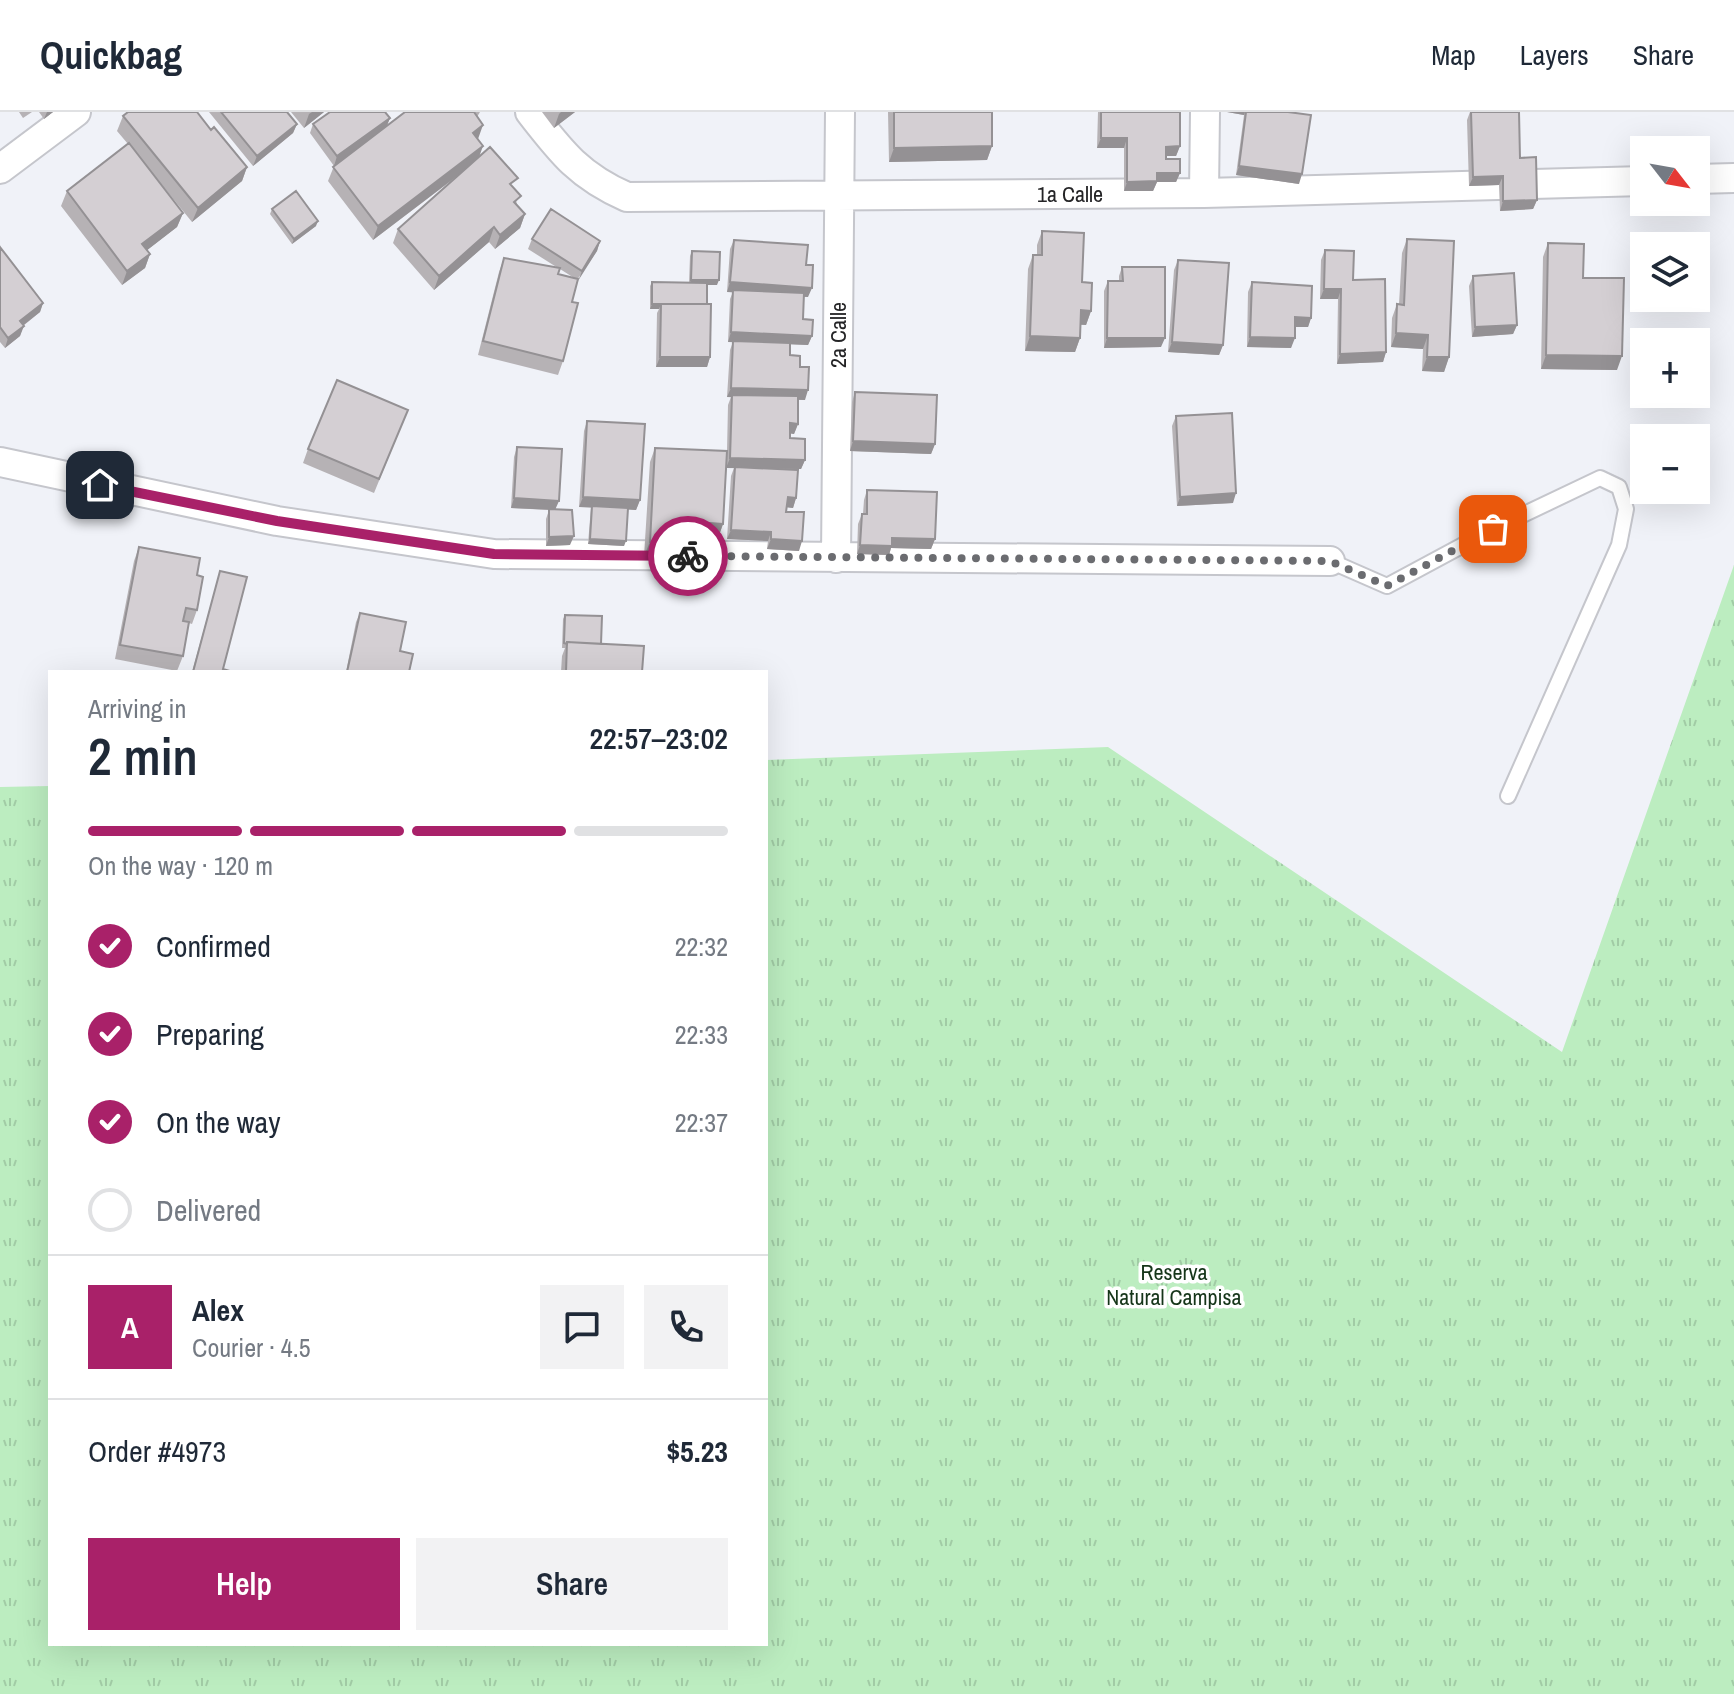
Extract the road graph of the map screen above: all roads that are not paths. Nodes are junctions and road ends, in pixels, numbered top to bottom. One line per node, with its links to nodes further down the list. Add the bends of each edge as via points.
1 (76, 112): 5 (street)
2 (530, 112): 10 (street, 1a Calle, via 569,162 627,197)
3 (840, 112): 10 (street, 2a Calle)
4 (1205, 112): 9 (street)
5 (0, 169)
6 (1734, 178): 7 (street)
7 (1710, 179)
8 (1630, 181): 9 (street, 1a Calle)
9 (1204, 193): 10 (street, 1a Calle)
10 (839, 195): 12 (street, 2a Calle)
11 (0, 462): 12 (street, via 277,521 494,554)
12 (836, 558): 13 (street)
13 (1330, 561): 14 (lane, via 1387,586 1600,478 1619,487 1626,509 1619,545)
14 (1508, 796)

